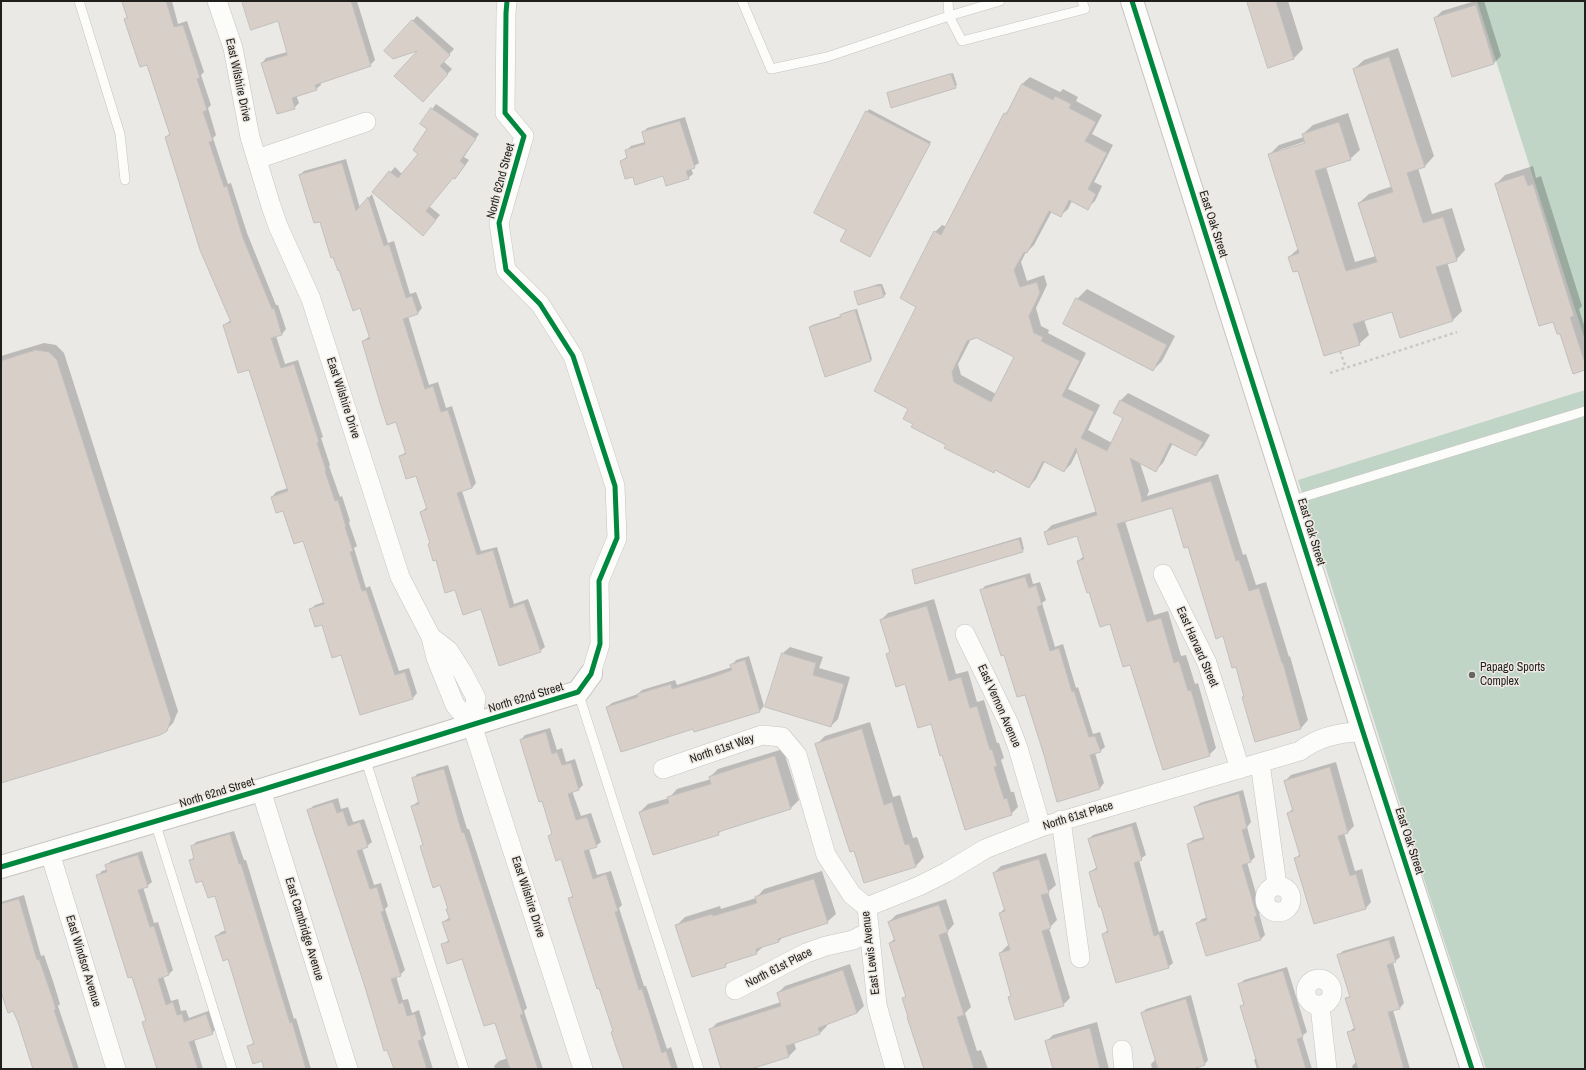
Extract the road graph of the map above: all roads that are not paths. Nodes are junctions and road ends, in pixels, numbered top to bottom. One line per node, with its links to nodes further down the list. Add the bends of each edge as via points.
1 (79, 1): 12 (lane, via 120,134)
2 (217, 1): 11 (street, East Wilshire Drive, via 233,48 250,137)
3 (507, 1): 17 (street, North 62nd Street, via 505,113 524,136 499,223 506,270 540,304 573,356 615,486 616,538 599,581 600,644)
4 (742, 1): 9 (lane, via 771,69 827,57)
5 (948, 1): 9 (lane)
6 (1000, 1): 9 (lane)
7 (1082, 1): 9 (lane, via 1085,9 962,41)
8 (1132, 1): 14 (street, East Oak Street)
9 (949, 16)
10 (366, 122): 11 (street)
11 (257, 159): 19 (street, East Wilshire Drive, via 278,226 312,299 400,577 431,637 449,651 476,698)
12 (125, 180)
13 (1585, 411): 14 (lane)
14 (1290, 501): 20 (street, East Oak Street)
15 (1163, 574): 25 (street, East Harvard Street, via 1207,663)
16 (965, 634): 29 (street, East Vernon Avenue, via 1009,724)
17 (591, 674): 18 (street, North 62nd Street)
18 (578, 692): 19 (street, North 62nd Street); 44 (lane)
19 (472, 725): 22 (street, North 62nd Street); 43 (street, East Wilshire Drive)
20 (1363, 732): 23 (street, North 61st Place, via 1345,732 1311,742 1300,751); 48 (street, East Oak Street)
21 (782, 737): 24 (street, North 61st Way, via 762,735); 33 (street, East Lewis Avenue, via 797,755 826,854 852,895)
22 (365, 758): 26 (street, North 62nd Street); 42 (lane)
23 (1260, 763): 25 (street, North 61st Place); 32 (street)
24 (663, 769)
25 (1240, 769): 27 (street, North 61st Place)
26 (261, 790): 28 (street, North 62nd Street); 41 (street, East Cambridge Avenue)
27 (1061, 820): 29 (street, North 61st Place); 35 (street)
28 (155, 822): 30 (street, North 62nd Street); 40 (lane)
29 (1041, 827): 33 (street, North 61st Place, via 986,849 919,886)
30 (50, 853): 31 (street, North 62nd Street); 39 (street, East Windsor Avenue)
31 (1, 867)
32 (1278, 886)
33 (867, 907): 34 (street, East Lewis Avenue)
34 (869, 932): 36 (street, North 61st Place, via 853,940 806,953); 45 (street, East Lewis Avenue, via 877,1005)
35 (1080, 958)
36 (735, 990)
37 (1320, 1006): 47 (street)
38 (1122, 1050): 46 (street)
39 (116, 1069)
40 (232, 1069)
41 (348, 1069)
42 (464, 1069)
43 (583, 1069)
44 (699, 1069)
45 (895, 1069)
46 (1124, 1069)
47 (1328, 1069)
48 (1472, 1069)

